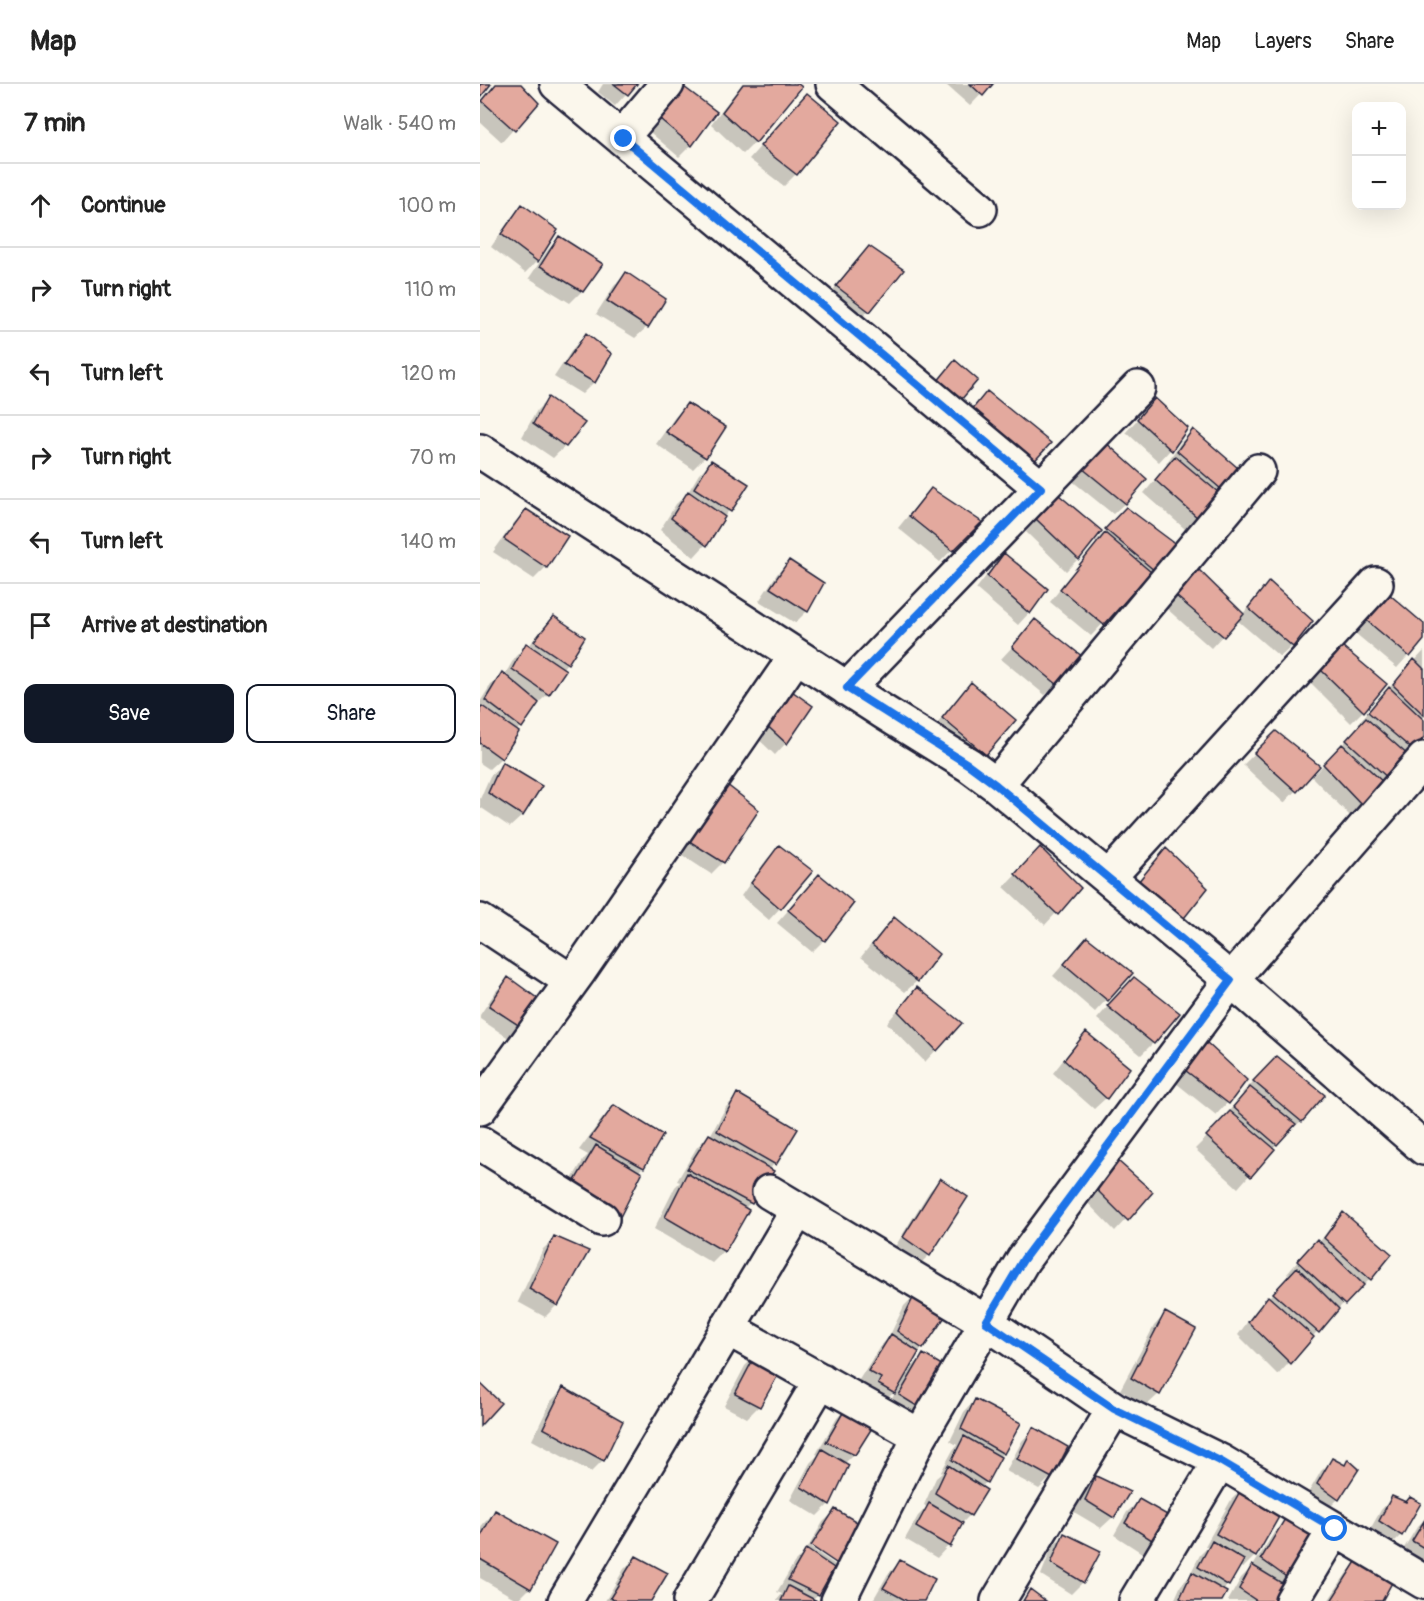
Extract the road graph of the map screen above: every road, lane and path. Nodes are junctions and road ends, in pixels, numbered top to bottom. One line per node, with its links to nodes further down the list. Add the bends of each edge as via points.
1 (557, 84): 4 (street)
2 (667, 84): 4 (street)
3 (833, 84): 5 (street)
4 (622, 137): 9 (street)
5 (980, 209)
6 (1138, 388): 9 (street)
7 (480, 450): 11 (street)
8 (1258, 471): 14 (street)
9 (1041, 488): 12 (street)
10 (1376, 584): 15 (street)
11 (796, 656): 12 (street); 18 (street)
12 (847, 688): 14 (street)
13 (1424, 759): 17 (street)
14 (996, 785): 15 (street)
15 (1108, 878): 17 (street)
16 (480, 921): 18 (street)
17 (1231, 980): 21 (street); 25 (street, via 1023,1260)
18 (571, 981): 19 (street)
19 (480, 1108)
20 (480, 1143): 24 (street)
21 (1424, 1148)
22 (769, 1192): 23 (street)
23 (798, 1210): 25 (street); 26 (street)
24 (602, 1219)
25 (986, 1322): 28 (street); 29 (street)
26 (728, 1328): 27 (street); 33 (street)
27 (821, 1380): 29 (street); 34 (street)
28 (1114, 1409): 30 (street); 36 (street)
29 (920, 1436): 35 (street)
30 (1220, 1461): 31 (street); 37 (street)
31 (1335, 1529): 32 (street); 38 (street)
32 (1424, 1582)
33 (565, 1601)
34 (690, 1601)
35 (838, 1601)
36 (998, 1601)
37 (1136, 1601)
38 (1292, 1601)

